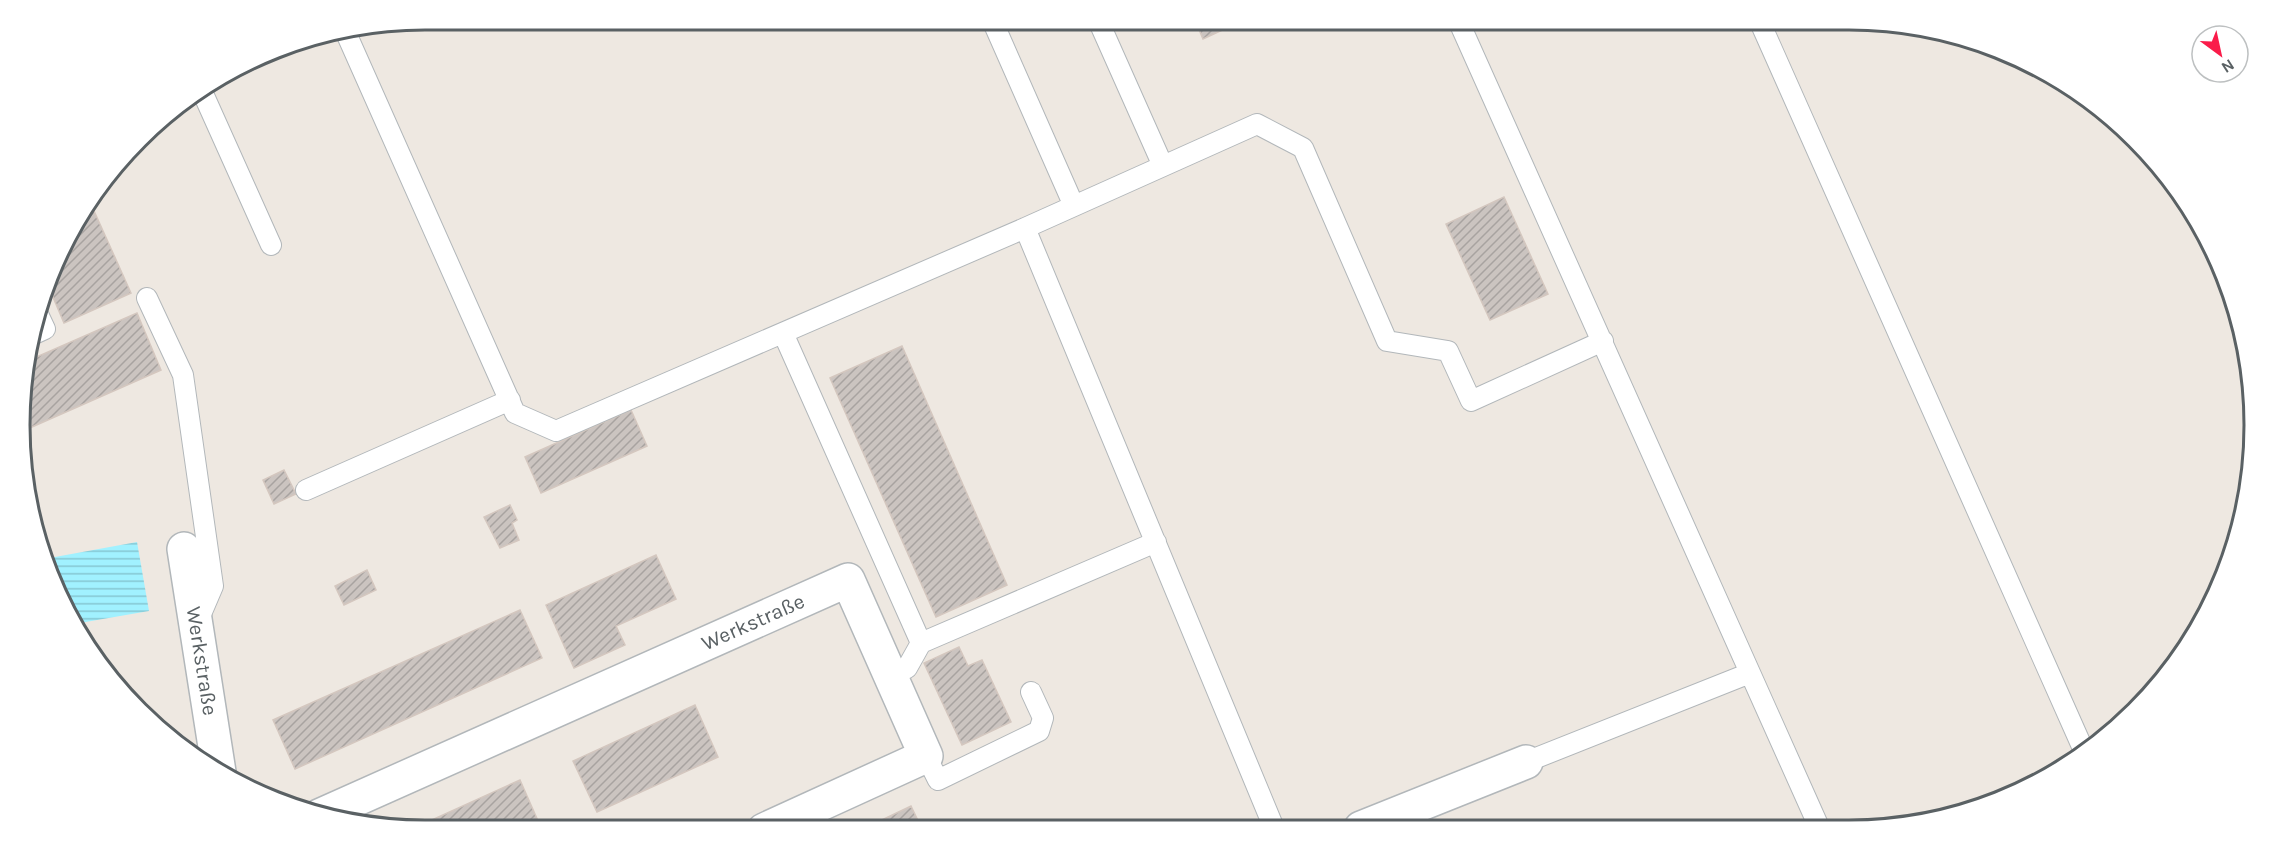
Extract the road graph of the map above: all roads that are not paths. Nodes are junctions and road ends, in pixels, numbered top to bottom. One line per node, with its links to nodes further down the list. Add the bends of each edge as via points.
1 (996, 30): 8 (lane)
2 (1102, 30): 7 (lane)
3 (1463, 30): 13 (lane)
4 (1763, 30): 23 (lane)
5 (348, 38): 14 (lane)
6 (205, 98): 10 (lane)
7 (1163, 166): 8 (lane); 13 (lane, via 1257,124 1303,148 1387,341 1448,351 1471,401)
8 (1074, 206): 9 (lane)
9 (1025, 228): 12 (lane); 16 (lane)
10 (271, 245)
11 (147, 298): 18 (lane, via 183,375 213,586)
12 (783, 333): 14 (lane, via 556,431 515,413); 19 (lane)
13 (1603, 341): 20 (lane)
14 (510, 400): 15 (lane)
15 (306, 490)
16 (1156, 542): 19 (lane); 29 (lane)
17 (184, 549): 18 (street, Werkstraße)
18 (196, 626): 25 (street, Werkstraße)
19 (921, 643): 21 (lane, via 907,668)
20 (1750, 673): 26 (lane); 31 (lane)
21 (891, 676): 24 (street, Werkstraße); 27 (street, Werkstraße, via 848,580)
22 (1031, 692): 24 (lane, via 1043,718 1039,731 938,780)
23 (2081, 744)
24 (926, 756): 28 (street)
25 (217, 760)
26 (1526, 762): 30 (street)
27 (334, 809)
28 (786, 820)
29 (1272, 820)
30 (1381, 820)
31 (1816, 820)

